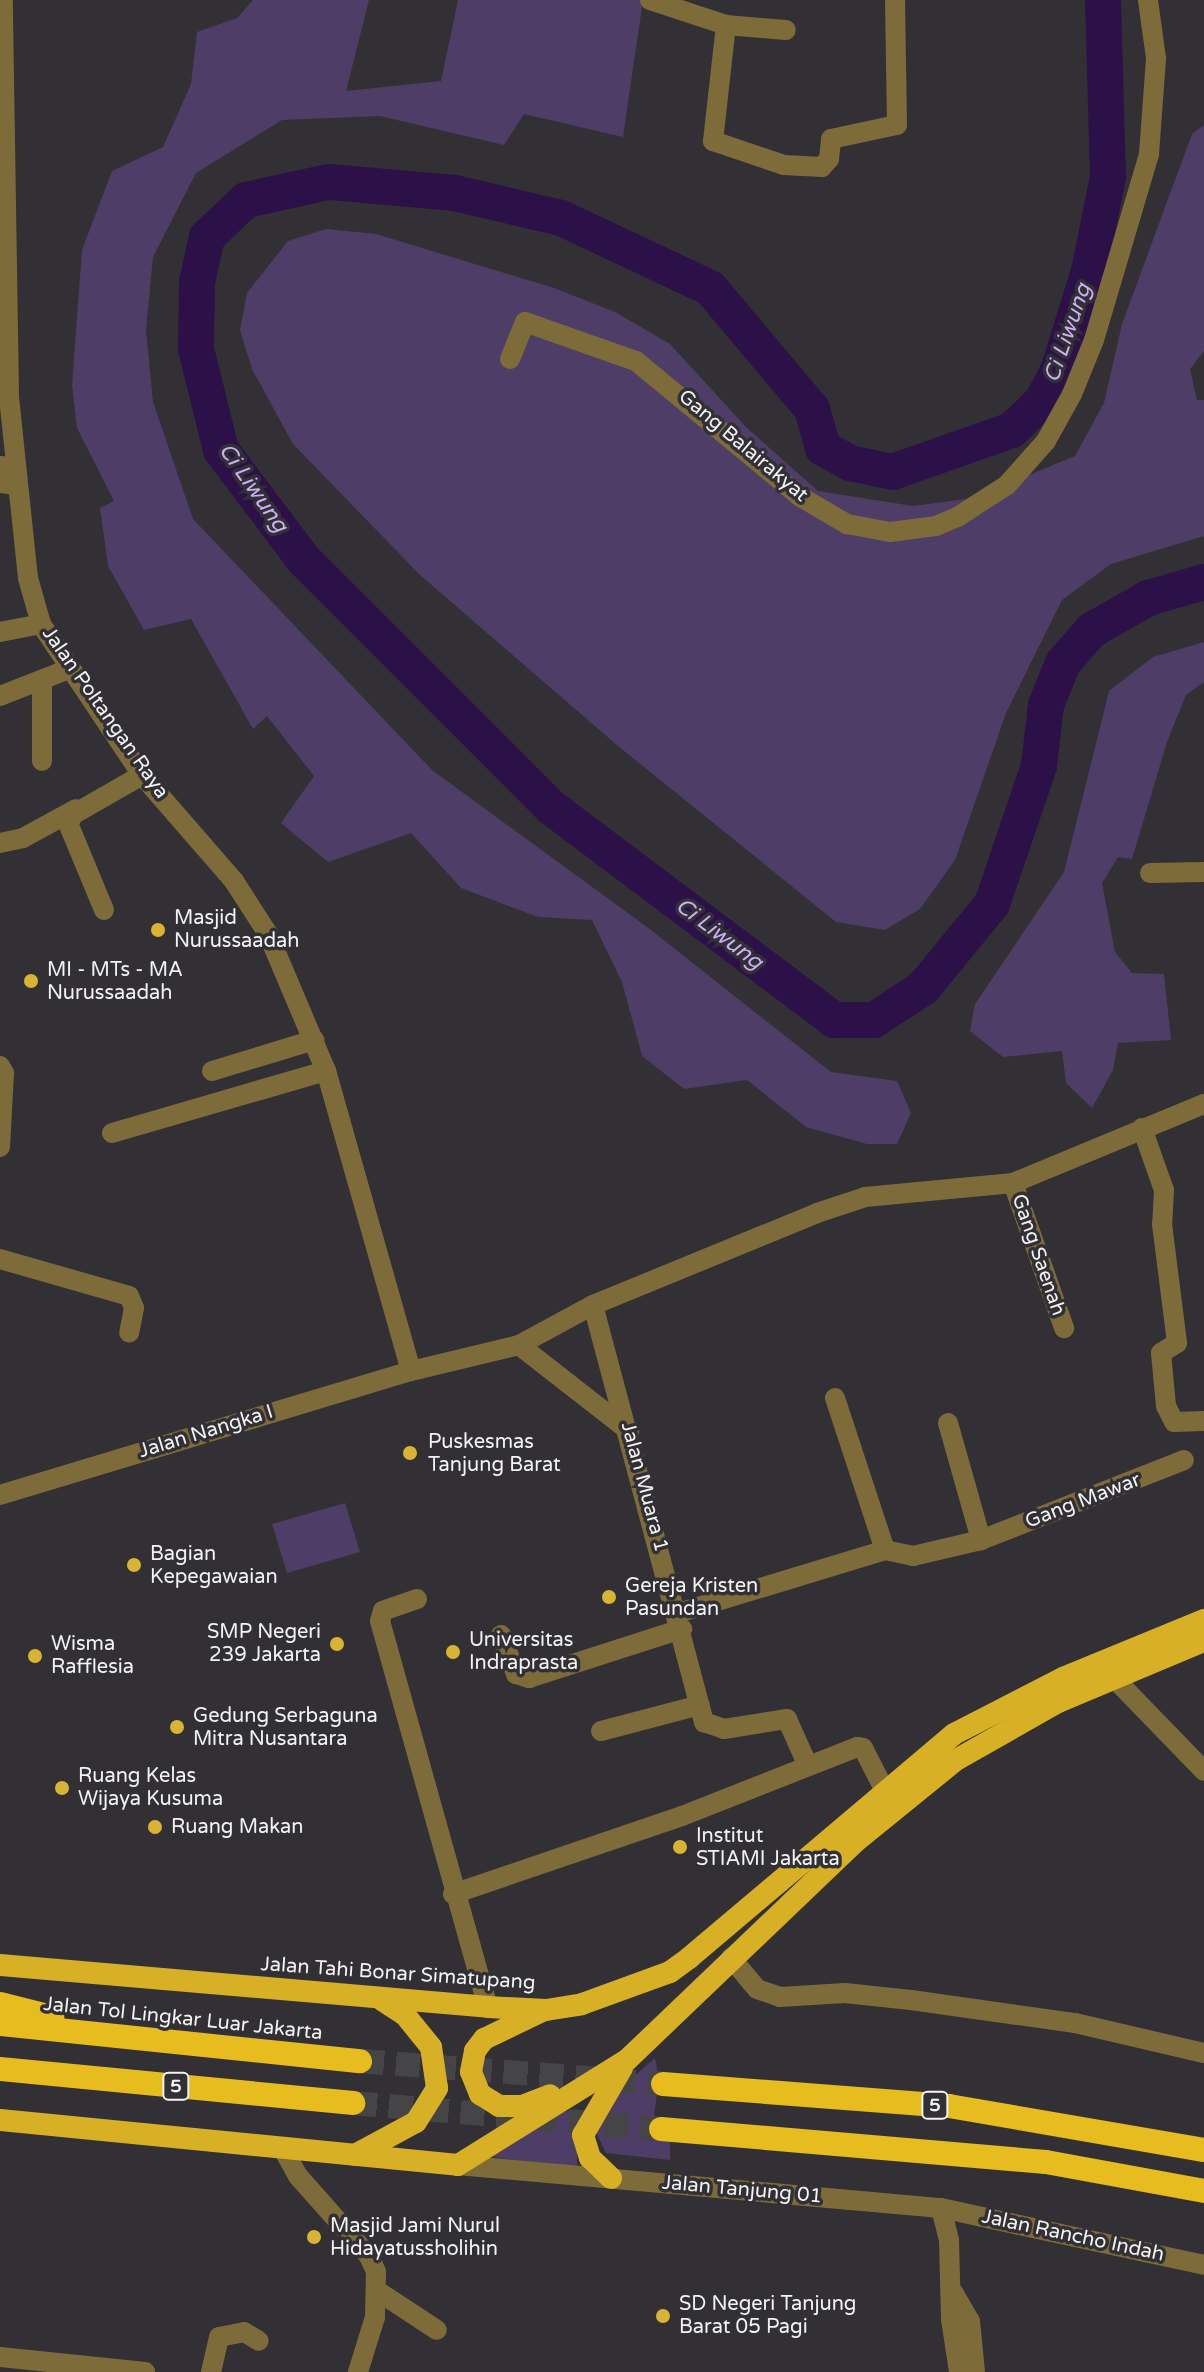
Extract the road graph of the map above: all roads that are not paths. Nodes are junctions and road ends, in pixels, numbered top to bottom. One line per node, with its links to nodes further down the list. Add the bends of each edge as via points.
1 (3, 0): 5 (street, Jalan Poltangan Raya)
2 (650, 0): 6 (street)
3 (895, 0): 6 (street, via 897,125 831,139 828,162 822,167 784,165 713,141)
4 (1148, 0): 9 (street, Gang Balairakyat, via 1156,58 1149,154 1094,340 1046,441 1007,485 959,516 936,526 890,532 847,524 799,496 665,380 630,358 525,322)
5 (2, 21): 8 (street, Jalan Poltangan Raya)
6 (726, 25): 7 (street)
7 (786, 30)
8 (3, 153): 10 (street, Jalan Poltangan Raya)
9 (510, 359)
10 (7, 475): 11 (street, Jalan Poltangan Raya)
11 (41, 624): 12 (street); 13 (street, Jalan Poltangan Raya)
12 (0, 632)
13 (69, 669): 14 (street); 17 (street, Jalan Poltangan Raya)
14 (42, 683): 15 (street); 16 (street)
15 (0, 696)
16 (42, 761)
17 (140, 771): 18 (street, via 23,838); 21 (street, via 68,823); 22 (street, Jalan Poltangan Raya, via 248,902)
18 (0, 843)
19 (1204, 872): 20 (street)
20 (1150, 873)
21 (104, 910)
22 (314, 1040): 24 (street); 25 (street, Jalan Poltangan Raya)
23 (0, 1066): 29 (street)
24 (212, 1071)
25 (326, 1071): 28 (street); 36 (street, Jalan Poltangan Raya)
26 (1204, 1104): 27 (street, Jalan Nangka I)
27 (1142, 1128): 30 (street, Jalan Nangka I); 38 (street, via 1164,1190 1162,1224 1177,1343 1161,1353 1166,1406 1174,1422)
28 (112, 1133)
29 (0, 1147)
30 (1013, 1183): 32 (street, Jalan Nangka I, via 865,1197); 33 (street, Gang Saenah)
31 (0, 1259): 34 (street, via 129,1296 134,1308)
32 (593, 1305): 35 (street, Jalan Nangka I); 40 (street, Jalan Muara 1)
33 (1064, 1328)
34 (129, 1333)
35 (519, 1345): 36 (street, Jalan Nangka I); 40 (street)
36 (411, 1371): 42 (street, Jalan Nangka I)
37 (835, 1398): 44 (street)
38 (1204, 1421)
39 (948, 1423): 43 (street)
40 (629, 1431): 47 (street, Jalan Muara 1)
41 (1184, 1460): 43 (street, Gang Mawar)
42 (0, 1495)
43 (981, 1540): 44 (street, Gang Mawar, via 913,1556)
44 (885, 1550): 47 (street)
45 (417, 1599): 56 (street, via 383,1611 380,1621)
46 (1204, 1620): 55 (highway, Jalan Tahi Bonar Simatupang, via 1102,1660 989,1714)
47 (680, 1621): 48 (street, via 529,1678 516,1674); 51 (street, Jalan Muara 1)
48 (501, 1635)
49 (1204, 1641): 50 (highway)
50 (1113, 1677): 54 (street); 57 (highway, via 1034,1714 956,1760 900,1802)
51 (700, 1705): 52 (street); 53 (street, via 704,1722 713,1729 787,1719)
52 (601, 1731)
53 (808, 1766): 55 (street, via 861,1746); 56 (street)
54 (1204, 1771)
55 (884, 1789): 59 (highway, Jalan Tahi Bonar Simatupang)
56 (453, 1894): 63 (street)
57 (731, 1958): 60 (highway); 67 (street, via 757,1989 780,1997 845,1993 941,2004 1075,2023)
58 (0, 1965): 61 (highway, Jalan Tahi Bonar Simatupang)
59 (670, 1972): 60 (highway); 64 (highway, Jalan Tahi Bonar Simatupang, via 609,1996)
60 (691, 1998): 69 (highway)
61 (380, 1999): 63 (highway, Jalan Tahi Bonar Simatupang); 77 (highway, via 405,2015 427,2040 436,2057 437,2088 416,2122)
62 (0, 2004): 66 (highway)
63 (488, 2007): 64 (highway, Jalan Tahi Bonar Simatupang)
64 (546, 2010): 69 (highway, via 479,2043 471,2072 486,2099 522,2106)
65 (0, 2024): 66 (highway, Jalan Tol Lingkar Luar Jakarta / 5)
66 (127, 2037): 68 (highway, Jalan Tol Lingkar Luar Jakarta / 5)
67 (1204, 2053)
68 (360, 2061)
69 (622, 2063): 78 (highway); 79 (highway, via 583,2135 590,2158)
70 (0, 2069): 72 (highway, 5)
71 (663, 2084): 76 (highway, 5, via 949,2106)
72 (353, 2103)
73 (0, 2120): 75 (highway)
74 (661, 2129): 80 (highway, 5, via 1046,2162)
75 (283, 2149): 77 (highway); 83 (street, via 298,2176 369,2256)
76 (1204, 2150)
77 (354, 2156): 78 (highway)
78 (458, 2165): 79 (street, Jalan Tanjung 01)
79 (611, 2178): 81 (street, Jalan Tanjung 01)
80 (1204, 2191)
81 (941, 2208): 82 (street, Jalan Rancho Indah); 84 (street)
82 (1204, 2265)
83 (379, 2292): 85 (street); 90 (street)
84 (953, 2292): 91 (street, via 951,2319); 92 (street, via 970,2321)
85 (437, 2330)
86 (259, 2341): 89 (street, via 244,2332 219,2337)
87 (0, 2357): 88 (street)
88 (145, 2372)
89 (211, 2372)
90 (358, 2372)
91 (959, 2372)
92 (975, 2372)

